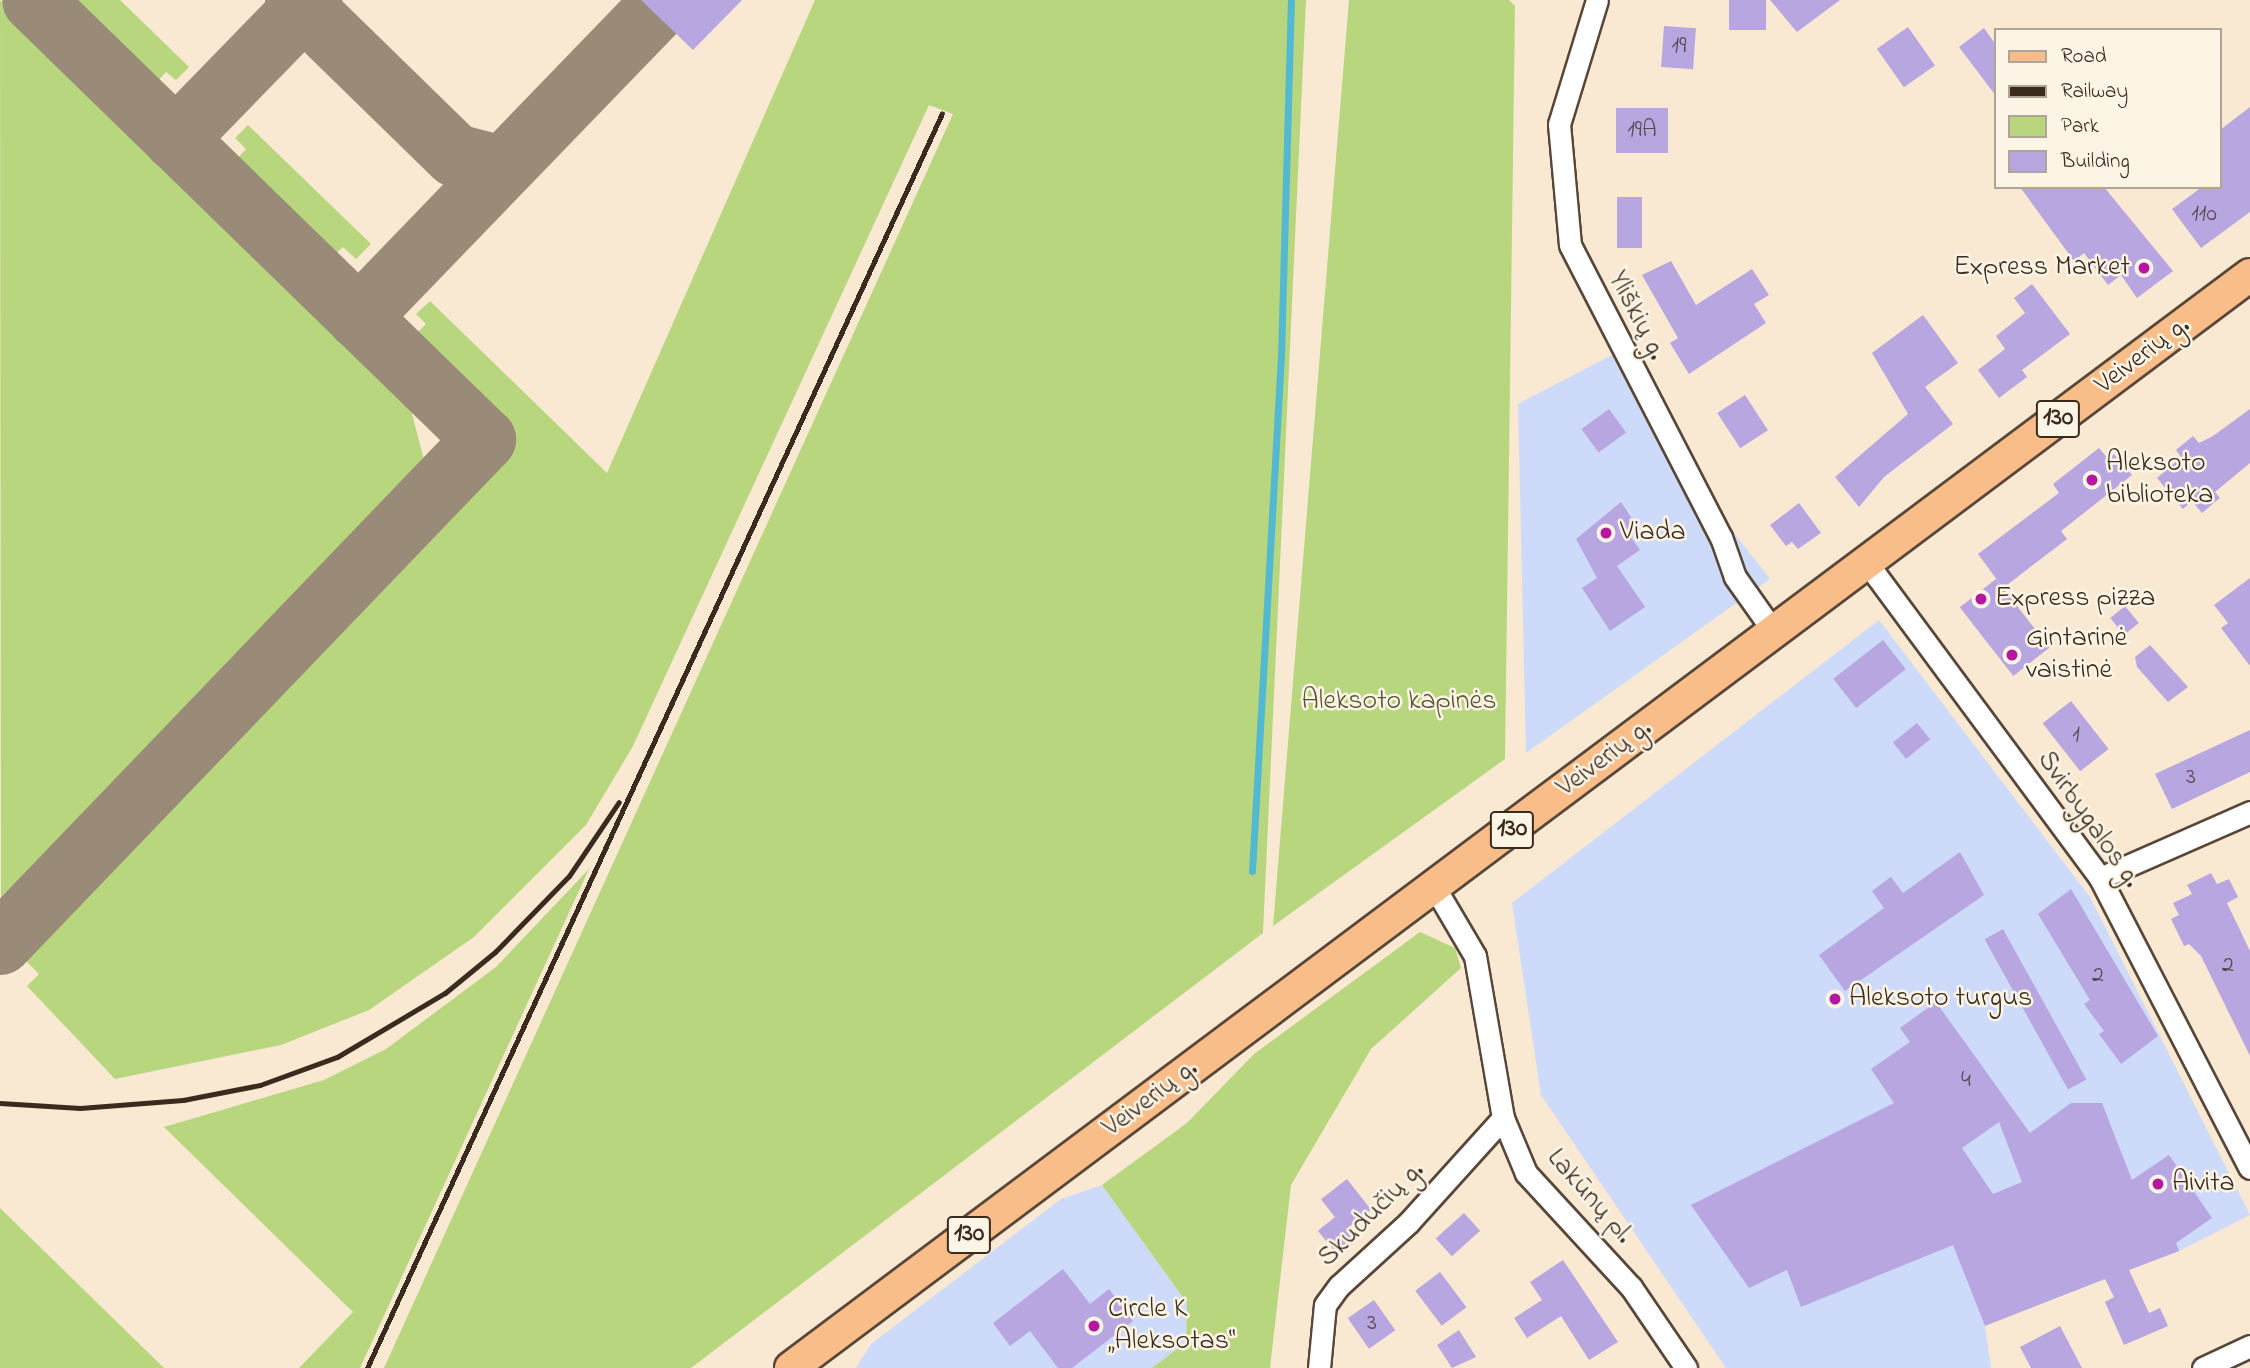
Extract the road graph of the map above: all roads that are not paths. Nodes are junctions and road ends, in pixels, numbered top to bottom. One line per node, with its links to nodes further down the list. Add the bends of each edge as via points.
1 (1597, 0): 4 (street, Yliškių g., via 1559,124 1570,245 1721,537 1735,577)
2 (2250, 275): 3 (main road, Veiverių g. / 130)
3 (1867, 563): 4 (main road, Veiverių g. / 130); 6 (street, Svirbygalos g.)
4 (1774, 632): 7 (main road, Veiverių g. / 130)
5 (2250, 812): 6 (street)
6 (2100, 878): 9 (street, Svirbygalos g.)
7 (1435, 888): 8 (street, Lakūnų pl., via 1475,956); 11 (main road, Veiverių g. / 130)
8 (1503, 1118): 12 (street, Skudučių g., via 1409,1222 1339,1286 1325,1305); 13 (street, Lakūnų pl., via 1526,1173 1631,1287)
9 (2250, 1168)
10 (2250, 1346): 14 (street)
11 (791, 1368)
12 (1319, 1368)
13 (1686, 1368)
14 (2203, 1368)

